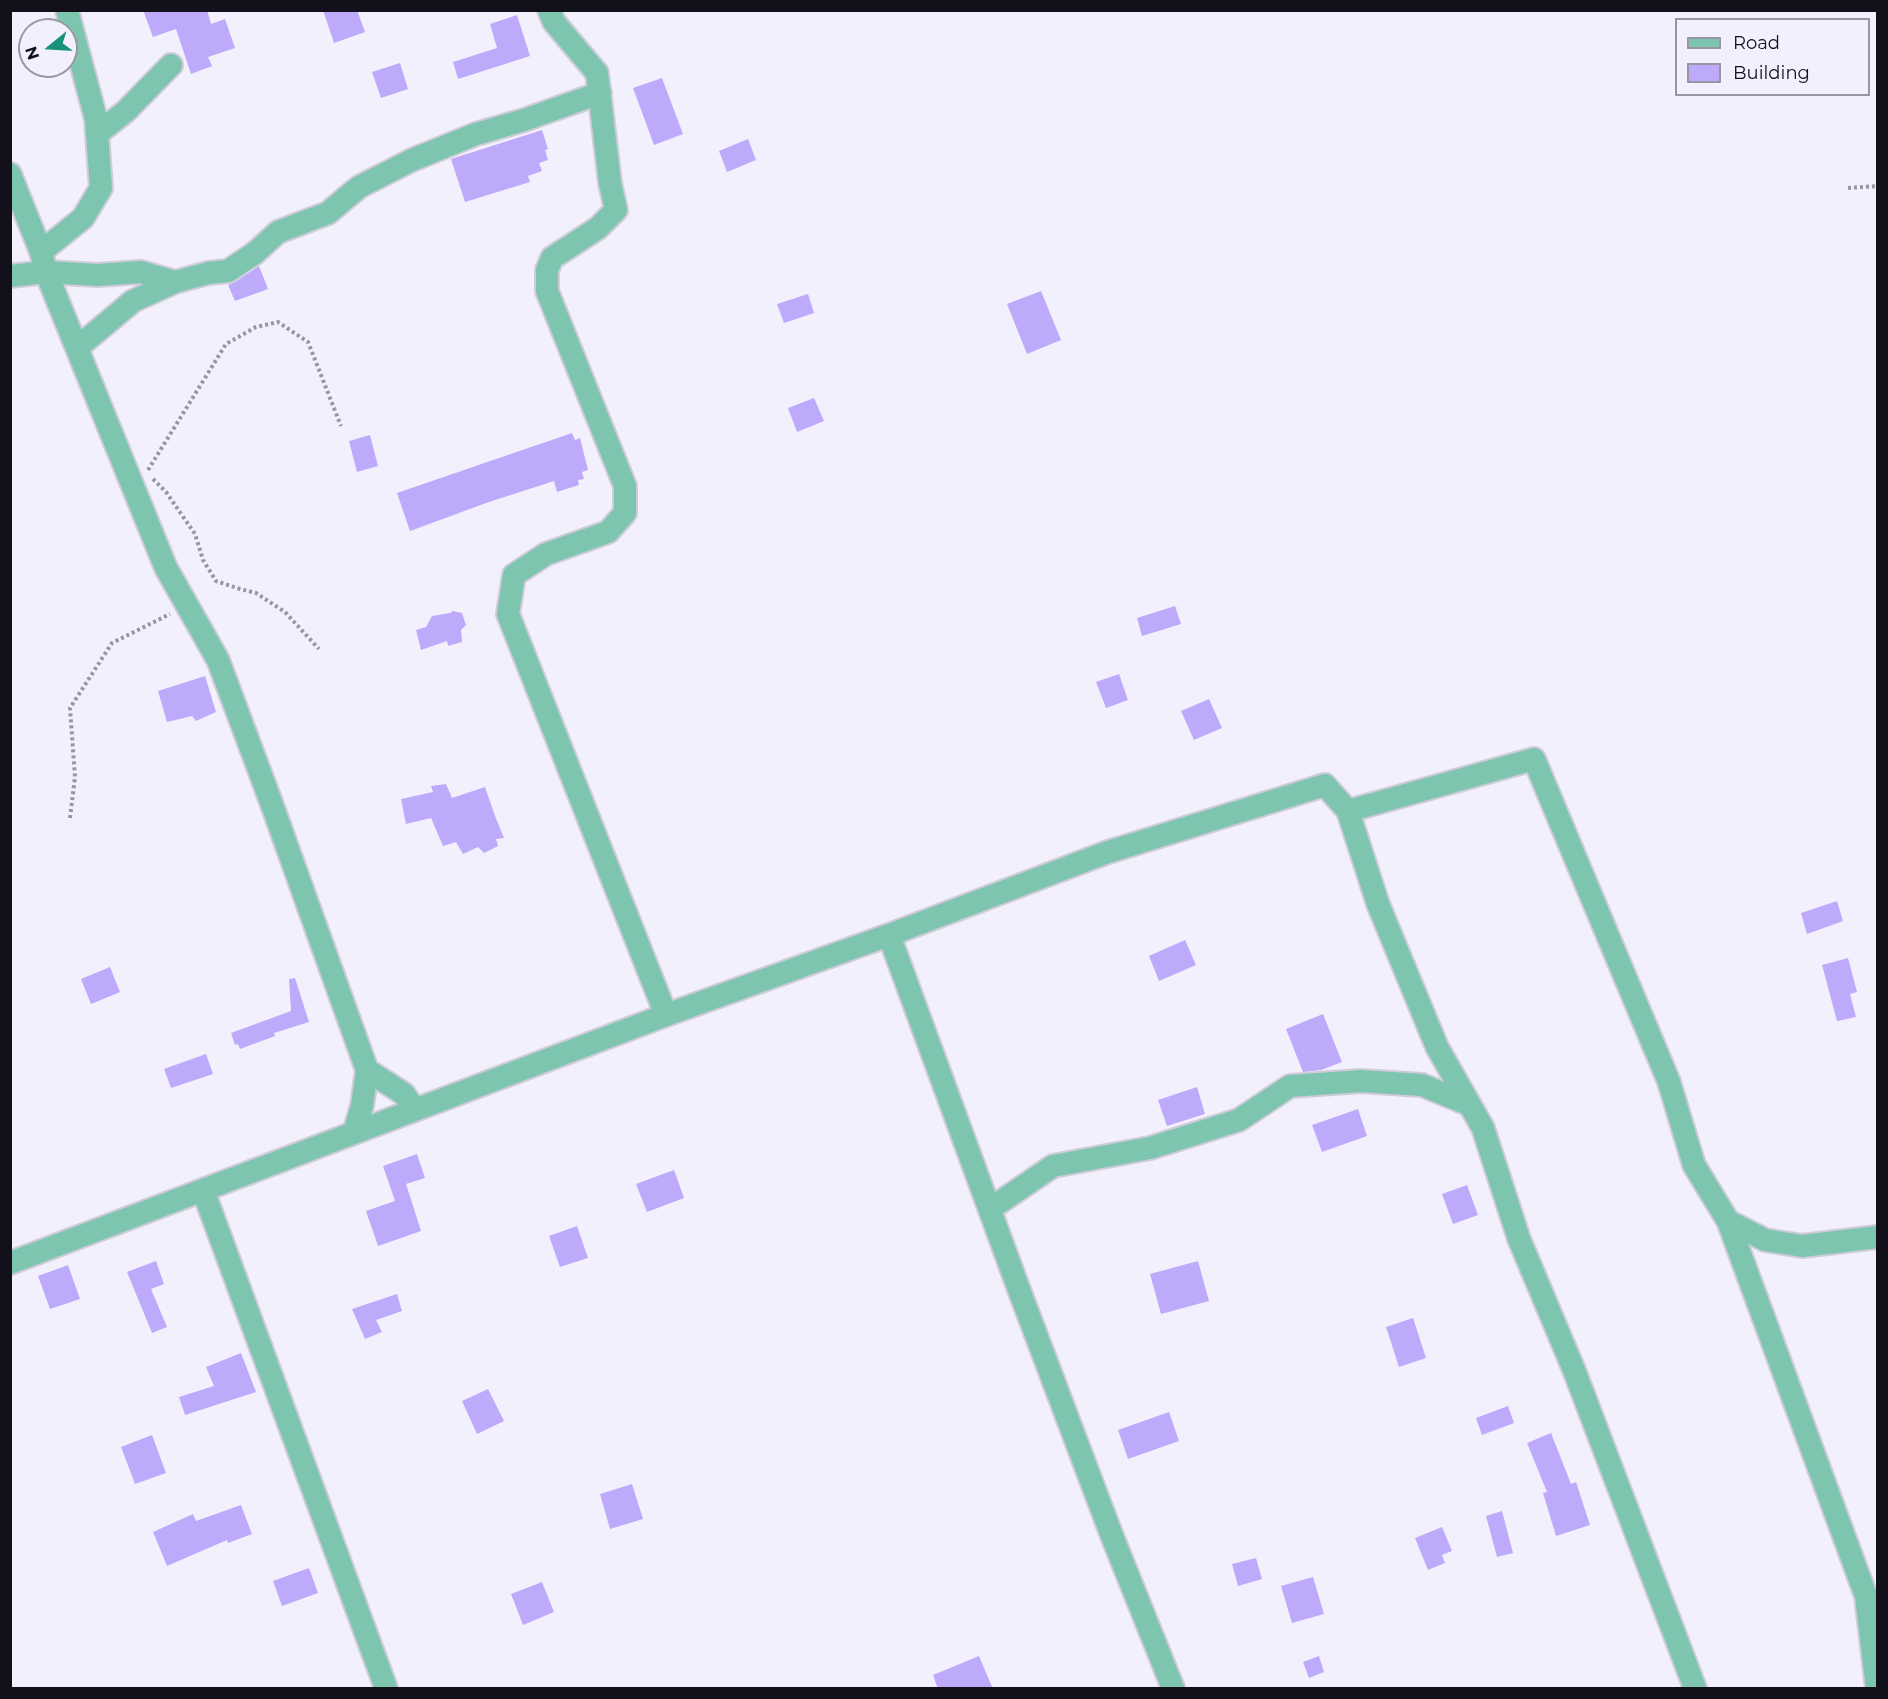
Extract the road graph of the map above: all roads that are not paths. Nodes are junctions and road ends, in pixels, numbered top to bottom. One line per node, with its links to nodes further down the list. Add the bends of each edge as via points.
1 (67, 10): 5 (street)
2 (549, 10): 4 (street, via 554,22 597,73)
3 (171, 65): 5 (street)
4 (600, 93): 9 (street, via 476,134 412,160 359,187 328,213 278,232 228,271); 13 (street, via 616,210 598,228 552,258 547,270 548,291 625,486 625,513 608,532 546,554 514,575 508,614)
5 (97, 134): 7 (street, via 101,188 82,218)
6 (10, 174): 7 (street)
7 (43, 262): 8 (street); 9 (street, via 97,275 141,272); 10 (street)
8 (10, 276)
9 (175, 282): 10 (street, via 133,301)
10 (77, 348): 14 (street, via 166,568 218,660)
11 (1348, 811): 12 (street, via 1325,785 1108,852); 15 (street, via 1387,926 1437,1047); 20 (street, via 1534,759 1669,1082 1694,1165)
12 (889, 935): 13 (street); 19 (street)
13 (666, 1015): 16 (street)
14 (367, 1070): 16 (street, via 404,1094); 17 (street)
15 (1468, 1104): 19 (street, via 1422,1085 1361,1081 1290,1086 1239,1120 1150,1148 1053,1166); 25 (street, via 1483,1128 1519,1239 1574,1370)
16 (415, 1110): 17 (street)
17 (354, 1133): 18 (street)
18 (203, 1190): 22 (street); 23 (street)
19 (990, 1209): 24 (street)
20 (1728, 1221): 21 (street, via 1765,1240 1802,1246); 26 (street, via 1866,1596)
21 (1878, 1237)
22 (10, 1263)
23 (386, 1689)
24 (1173, 1689)
25 (1695, 1689)
26 (1877, 1689)

